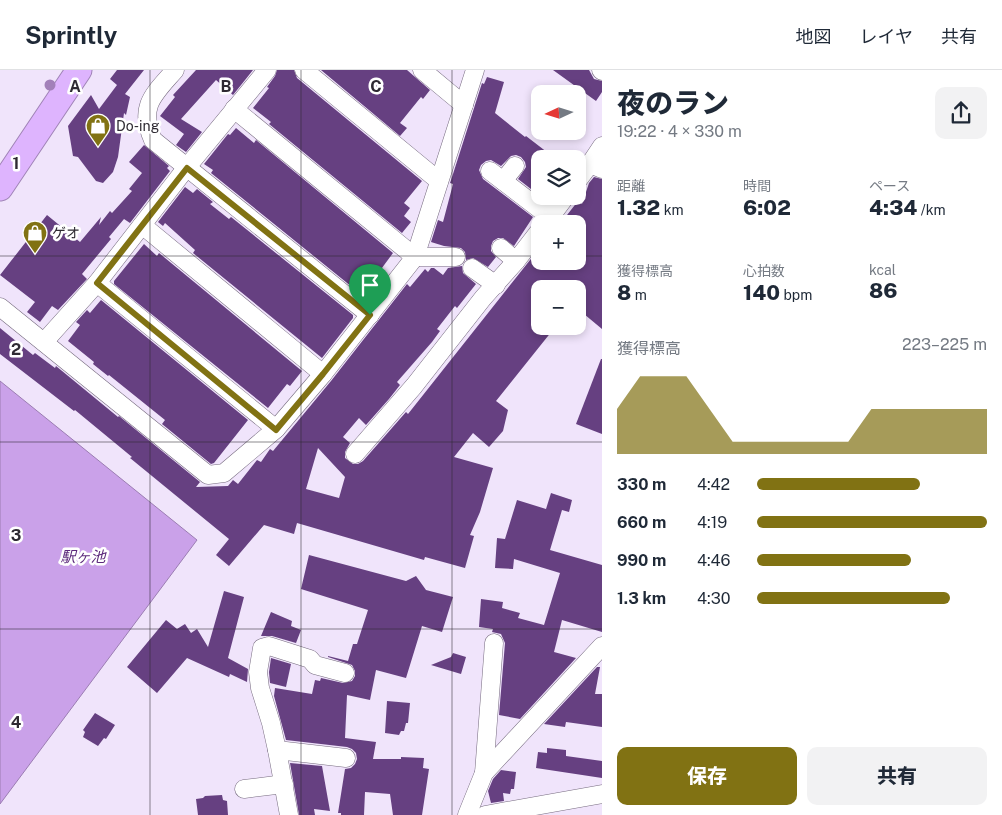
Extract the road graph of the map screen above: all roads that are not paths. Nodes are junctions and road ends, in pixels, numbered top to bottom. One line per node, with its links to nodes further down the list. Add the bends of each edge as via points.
1 (79, 70): 14 (highway)
2 (175, 70): 12 (street, via 152,97 147,126 153,140)
3 (268, 70): 8 (street)
4 (304, 70): 13 (street)
5 (422, 70): 7 (street)
6 (475, 70): 7 (street)
7 (464, 105): 13 (street)
8 (234, 109): 12 (street); 19 (street)
9 (602, 146): 11 (street)
10 (515, 166): 15 (street, via 497,176)
11 (596, 167)
12 (187, 168): 16 (street); 26 (street)
13 (439, 181): 19 (street)
14 (0, 188)
15 (536, 215)
16 (142, 225): 23 (street); 28 (street)
17 (531, 242): 21 (street)
18 (501, 248): 21 (street)
19 (415, 257): 20 (street); 26 (street)
20 (456, 257)
21 (516, 261): 24 (street)
22 (472, 268): 24 (street)
23 (97, 283): 27 (street); 29 (street)
24 (496, 285): 30 (street, via 450,329 364,432)
25 (0, 307): 27 (street)
26 (370, 315): 28 (street)
27 (44, 342): 29 (street, via 208,475 224,473)
28 (323, 374): 29 (street)
29 (276, 430)
30 (355, 454)
31 (494, 643): 36 (street)
32 (602, 646): 36 (street)
33 (345, 672): 34 (street, via 315,665 310,659 269,646 262,648 258,672 260,688)
34 (277, 750): 35 (street); 37 (street)
35 (346, 758)
36 (484, 773): 43 (street)
37 (284, 784): 38 (street); 42 (street)
38 (244, 790)
39 (602, 794): 40 (street)
40 (576, 807): 41 (street)
41 (530, 811): 44 (street)
42 (289, 815)
43 (467, 815)
44 (485, 815)

